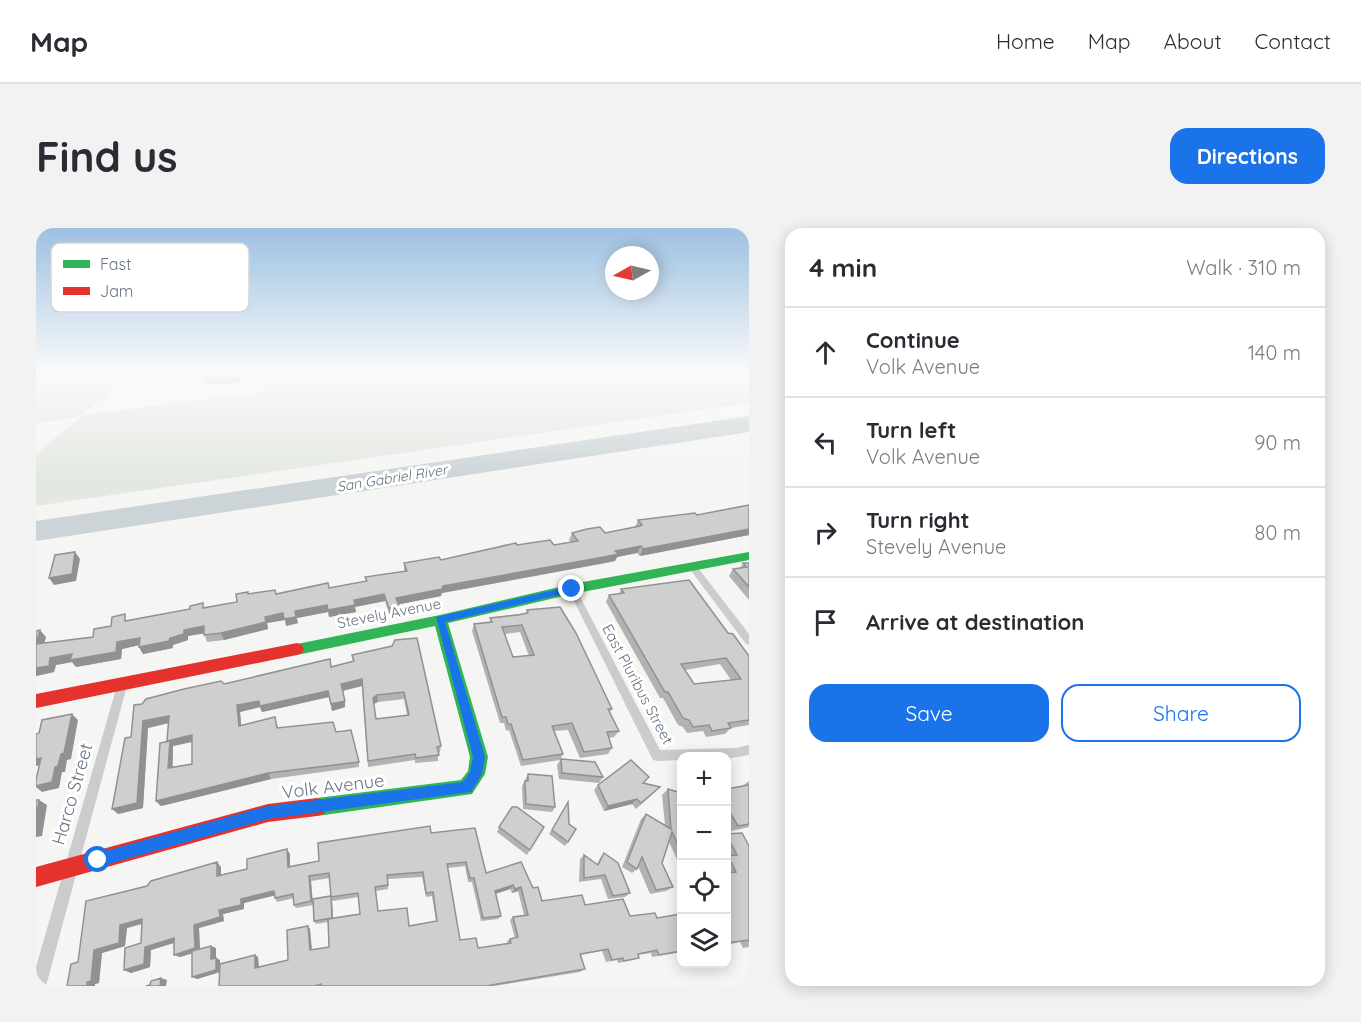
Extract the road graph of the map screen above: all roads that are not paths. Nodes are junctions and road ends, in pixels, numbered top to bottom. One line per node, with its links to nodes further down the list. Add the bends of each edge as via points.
1 (749, 556): 2 (street, Stevely Avenue)
2 (692, 566): 3 (street, Stevely Avenue); 5 (street)
3 (572, 589): 4 (street, Stevely Avenue); 8 (street, East Pluribus Street, via 657,756)
4 (440, 620): 6 (street, Stevely Avenue); 9 (street, Volk Avenue, via 479,757 476,774 466,788 268,813)
5 (749, 640)
6 (123, 682): 7 (street, Stevely Avenue); 9 (street, Harco Street)
7 (36, 701)
8 (749, 750)
9 (70, 868): 10 (street, Volk Avenue); 11 (street, Harco Street)
10 (36, 877)
11 (38, 986)

